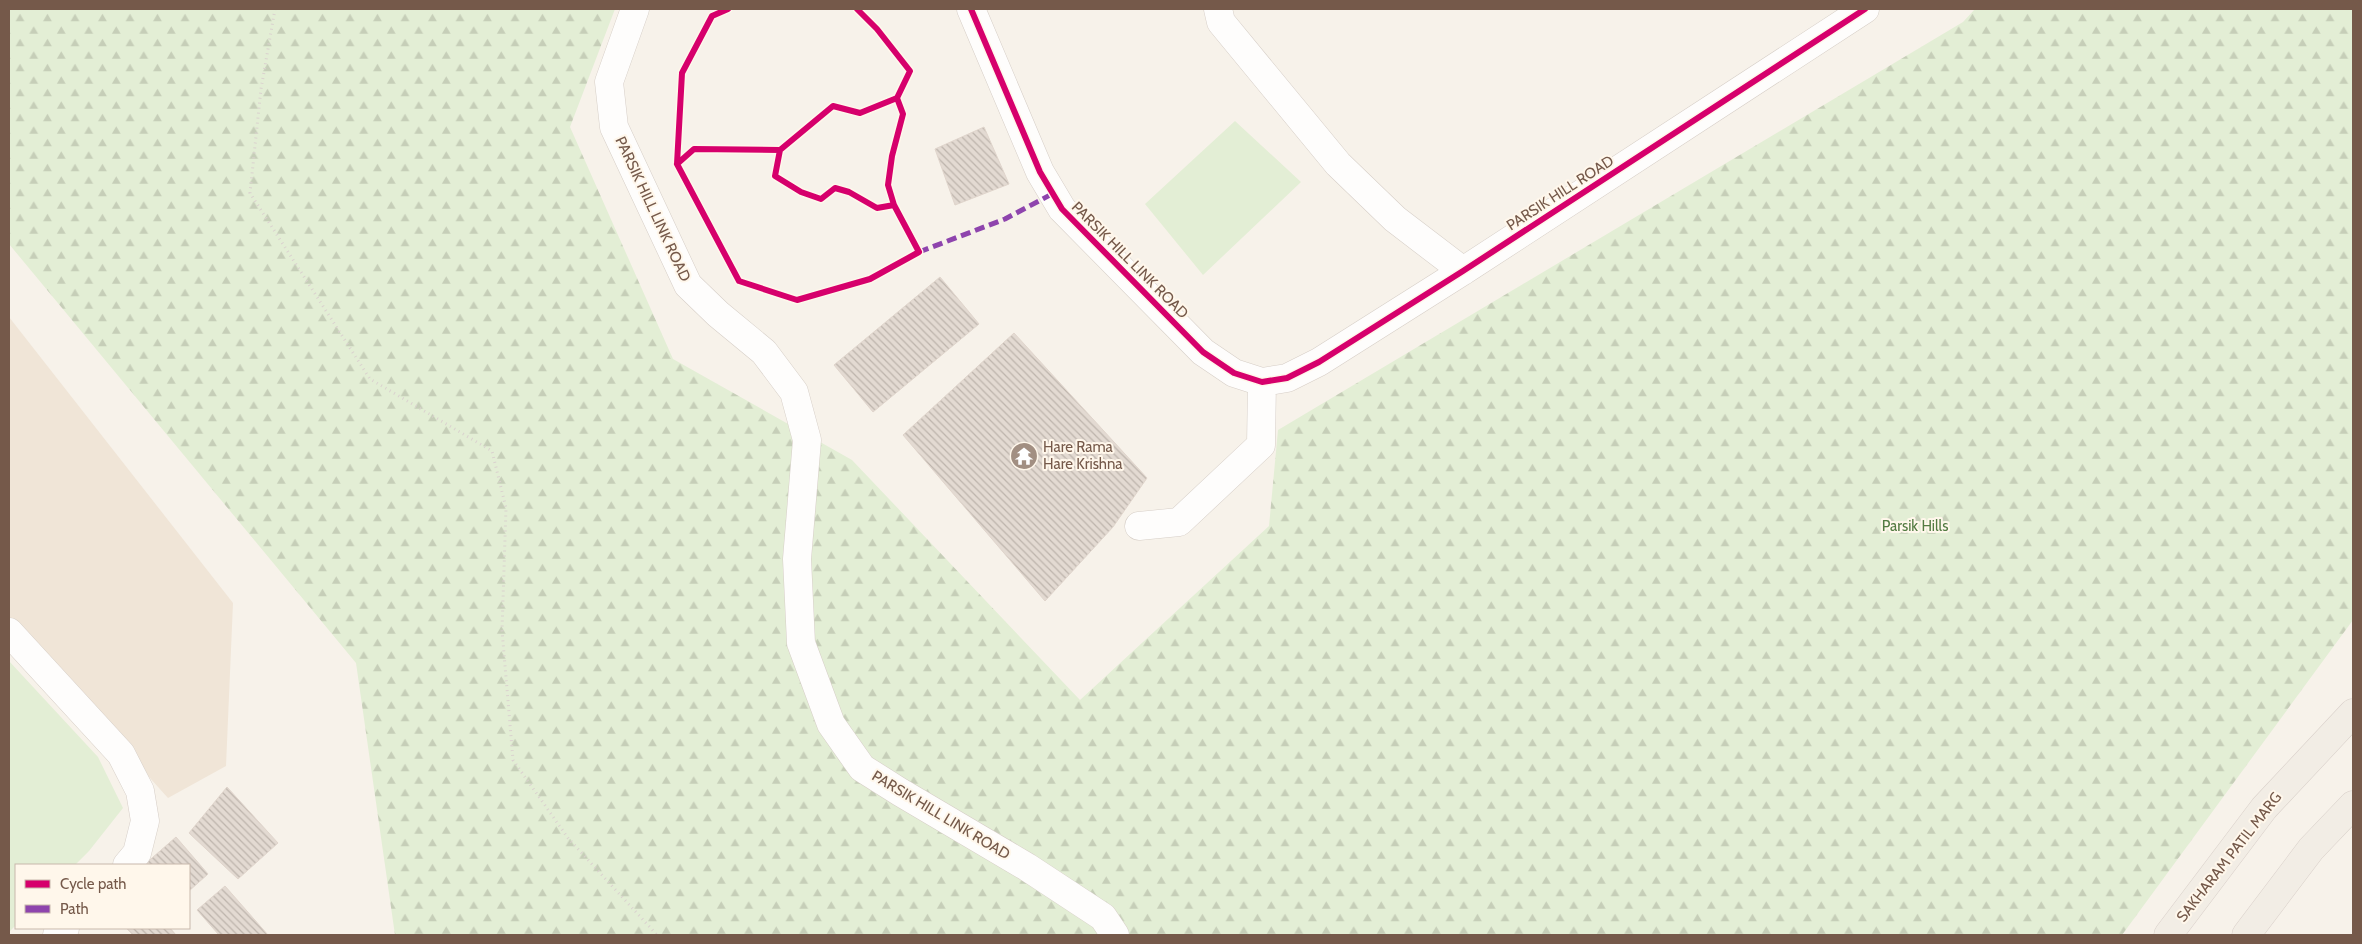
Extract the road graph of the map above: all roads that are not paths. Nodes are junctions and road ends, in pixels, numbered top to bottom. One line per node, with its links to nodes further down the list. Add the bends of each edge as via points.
1 (635, 9): 12 (street, PARSIK HILL LINK ROAD, via 609,82 614,128 688,285 764,352 794,392 807,440 797,559 801,642 831,724 862,768 1035,872 1103,917)
2 (971, 9): 6 (street, PARSIK HILL LINK ROAD, via 1040,172 1062,209 1203,352 1234,373)
3 (1218, 9): 5 (street, via 1221,22 1338,164 1394,219)
4 (1865, 9): 5 (street, PARSIK HILL ROAD)
5 (1462, 271): 6 (street, PARSIK HILL ROAD, via 1319,362 1287,378)
6 (1262, 382): 7 (street, via 1261,445 1179,522)
7 (1139, 526)
8 (9, 632): 11 (street, via 121,754 140,791 145,821 137,853)
9 (2353, 713): 13 (main road, SAKHARAM PATIL MARG, via 2264,808)
10 (2353, 805): 14 (main road, via 2311,849)
11 (128, 864)
12 (1115, 935)
13 (2168, 935)
14 (2246, 935)

